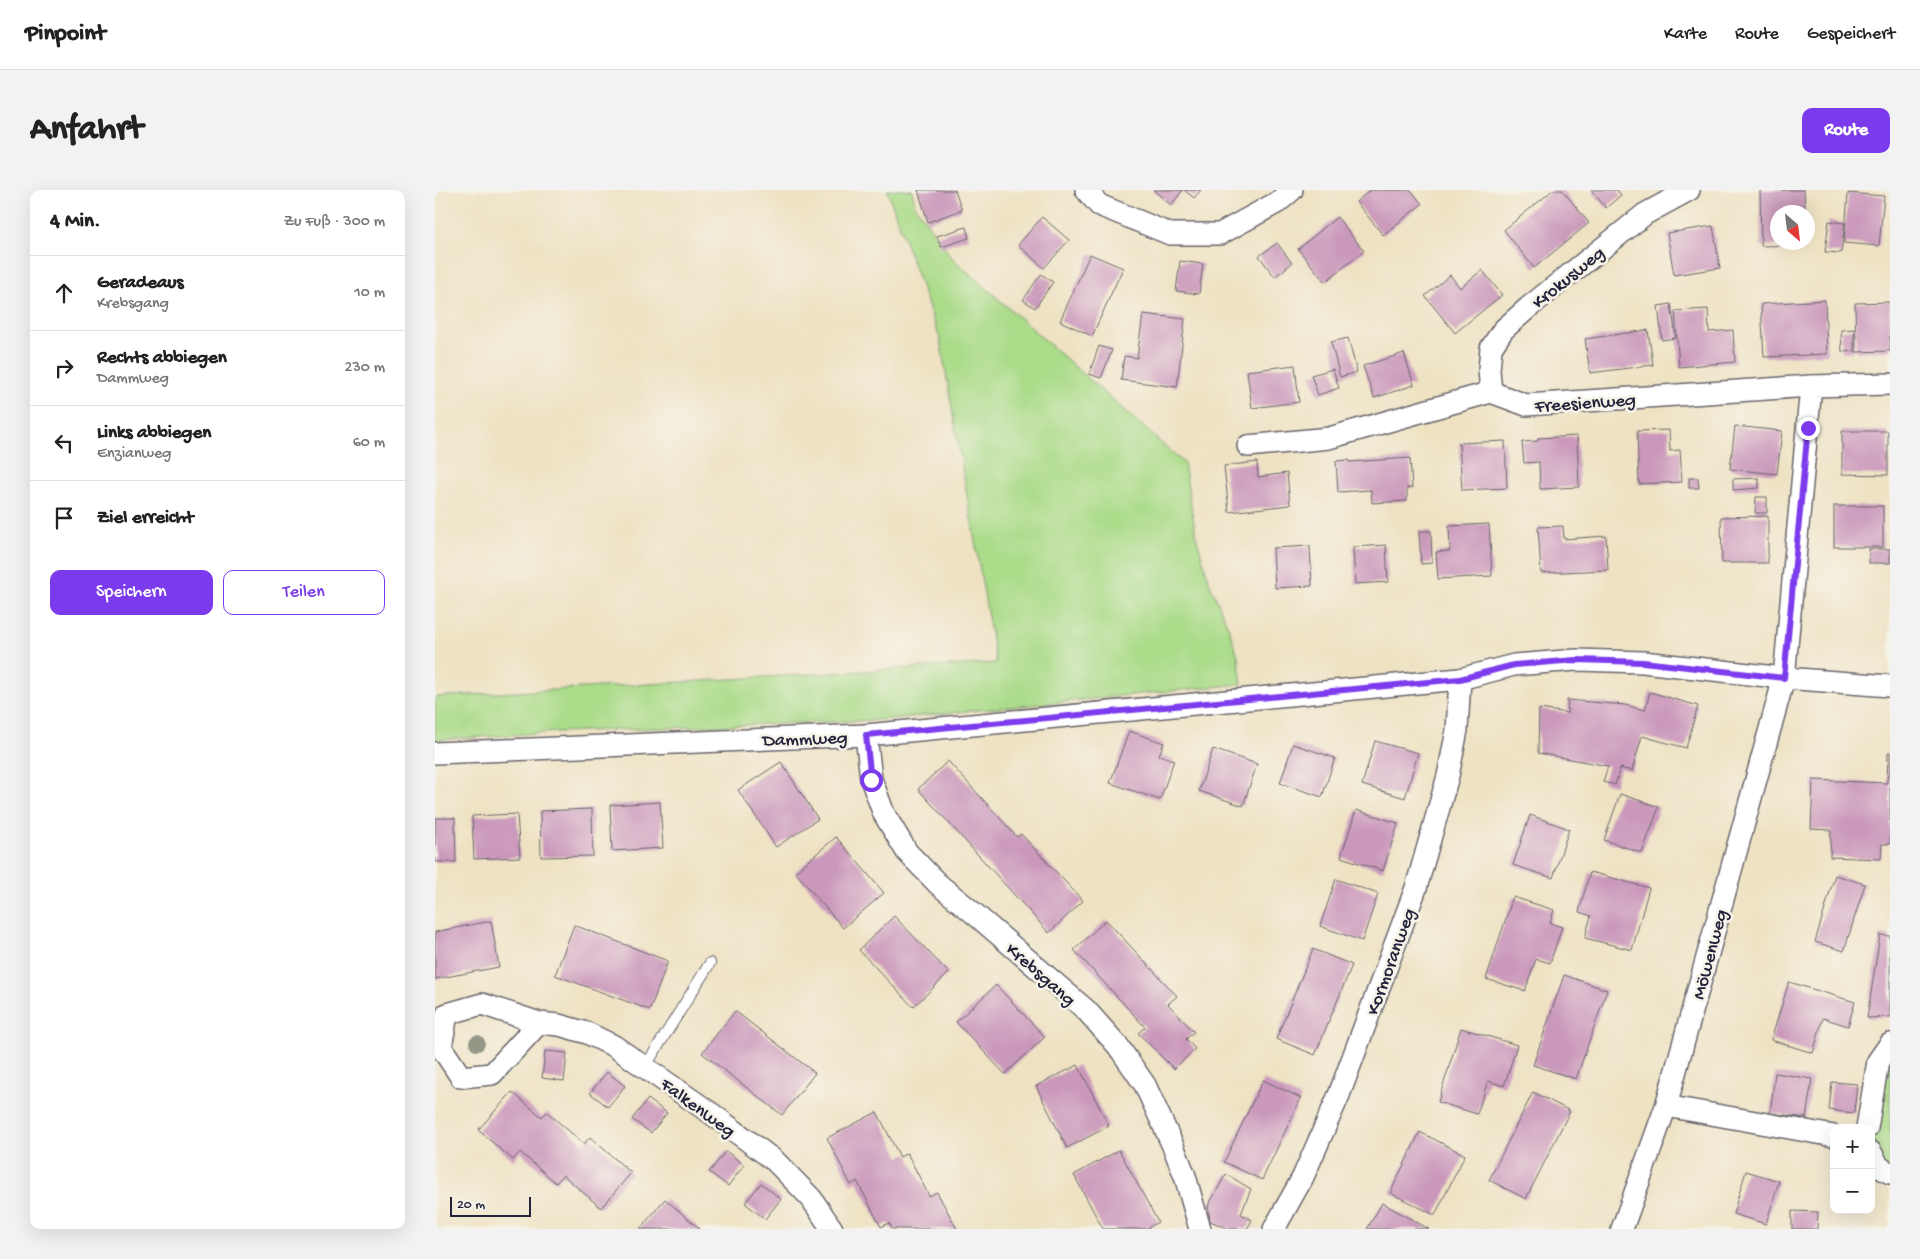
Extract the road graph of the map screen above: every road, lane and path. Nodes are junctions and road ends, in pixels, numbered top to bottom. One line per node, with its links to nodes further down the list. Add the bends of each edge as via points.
1 (1086, 190): 2 (street, via 1099,205 1170,234 1220,234 1278,202)
2 (1292, 190)
3 (1689, 190): 6 (street, Krokusweg, via 1645,214 1503,330 1491,348)
4 (1890, 384): 5 (street, Freesienweg)
5 (1811, 386): 6 (street, Freesienweg, via 1526,405); 8 (street, Möwenweg)
6 (1491, 392): 7 (street, via 1329,438)
7 (1249, 446)
8 (1784, 678): 9 (street, Dammweg, via 1643,662 1576,660 1514,665); 10 (street, Dammweg); 17 (street, Möwenweg)
9 (1460, 679): 11 (street, Dammweg); 25 (street, Kormoranweg, via 1457,730 1448,776 1416,888 1339,1095 1303,1176)
10 (1890, 686)
11 (866, 735): 12 (street, Dammweg); 24 (street, Krebsgang, via 871,780 884,814 907,852 938,884 1086,1010 1118,1046 1145,1085 1185,1176)
12 (435, 753)
13 (710, 963): 16 (lane)
14 (539, 1023): 16 (street, Falkenweg, via 587,1033)
15 (1890, 1044): 18 (street, via 1878,1061)
16 (645, 1067): 23 (street, Falkenweg, via 775,1162 811,1198)
17 (1666, 1106): 19 (street); 22 (street, Möwenweg)
18 (1868, 1124)
19 (1830, 1135)
20 (1875, 1159): 21 (street)
21 (1890, 1173)
22 (1623, 1228)
23 (832, 1229)
24 (1200, 1229)
25 (1274, 1229)

